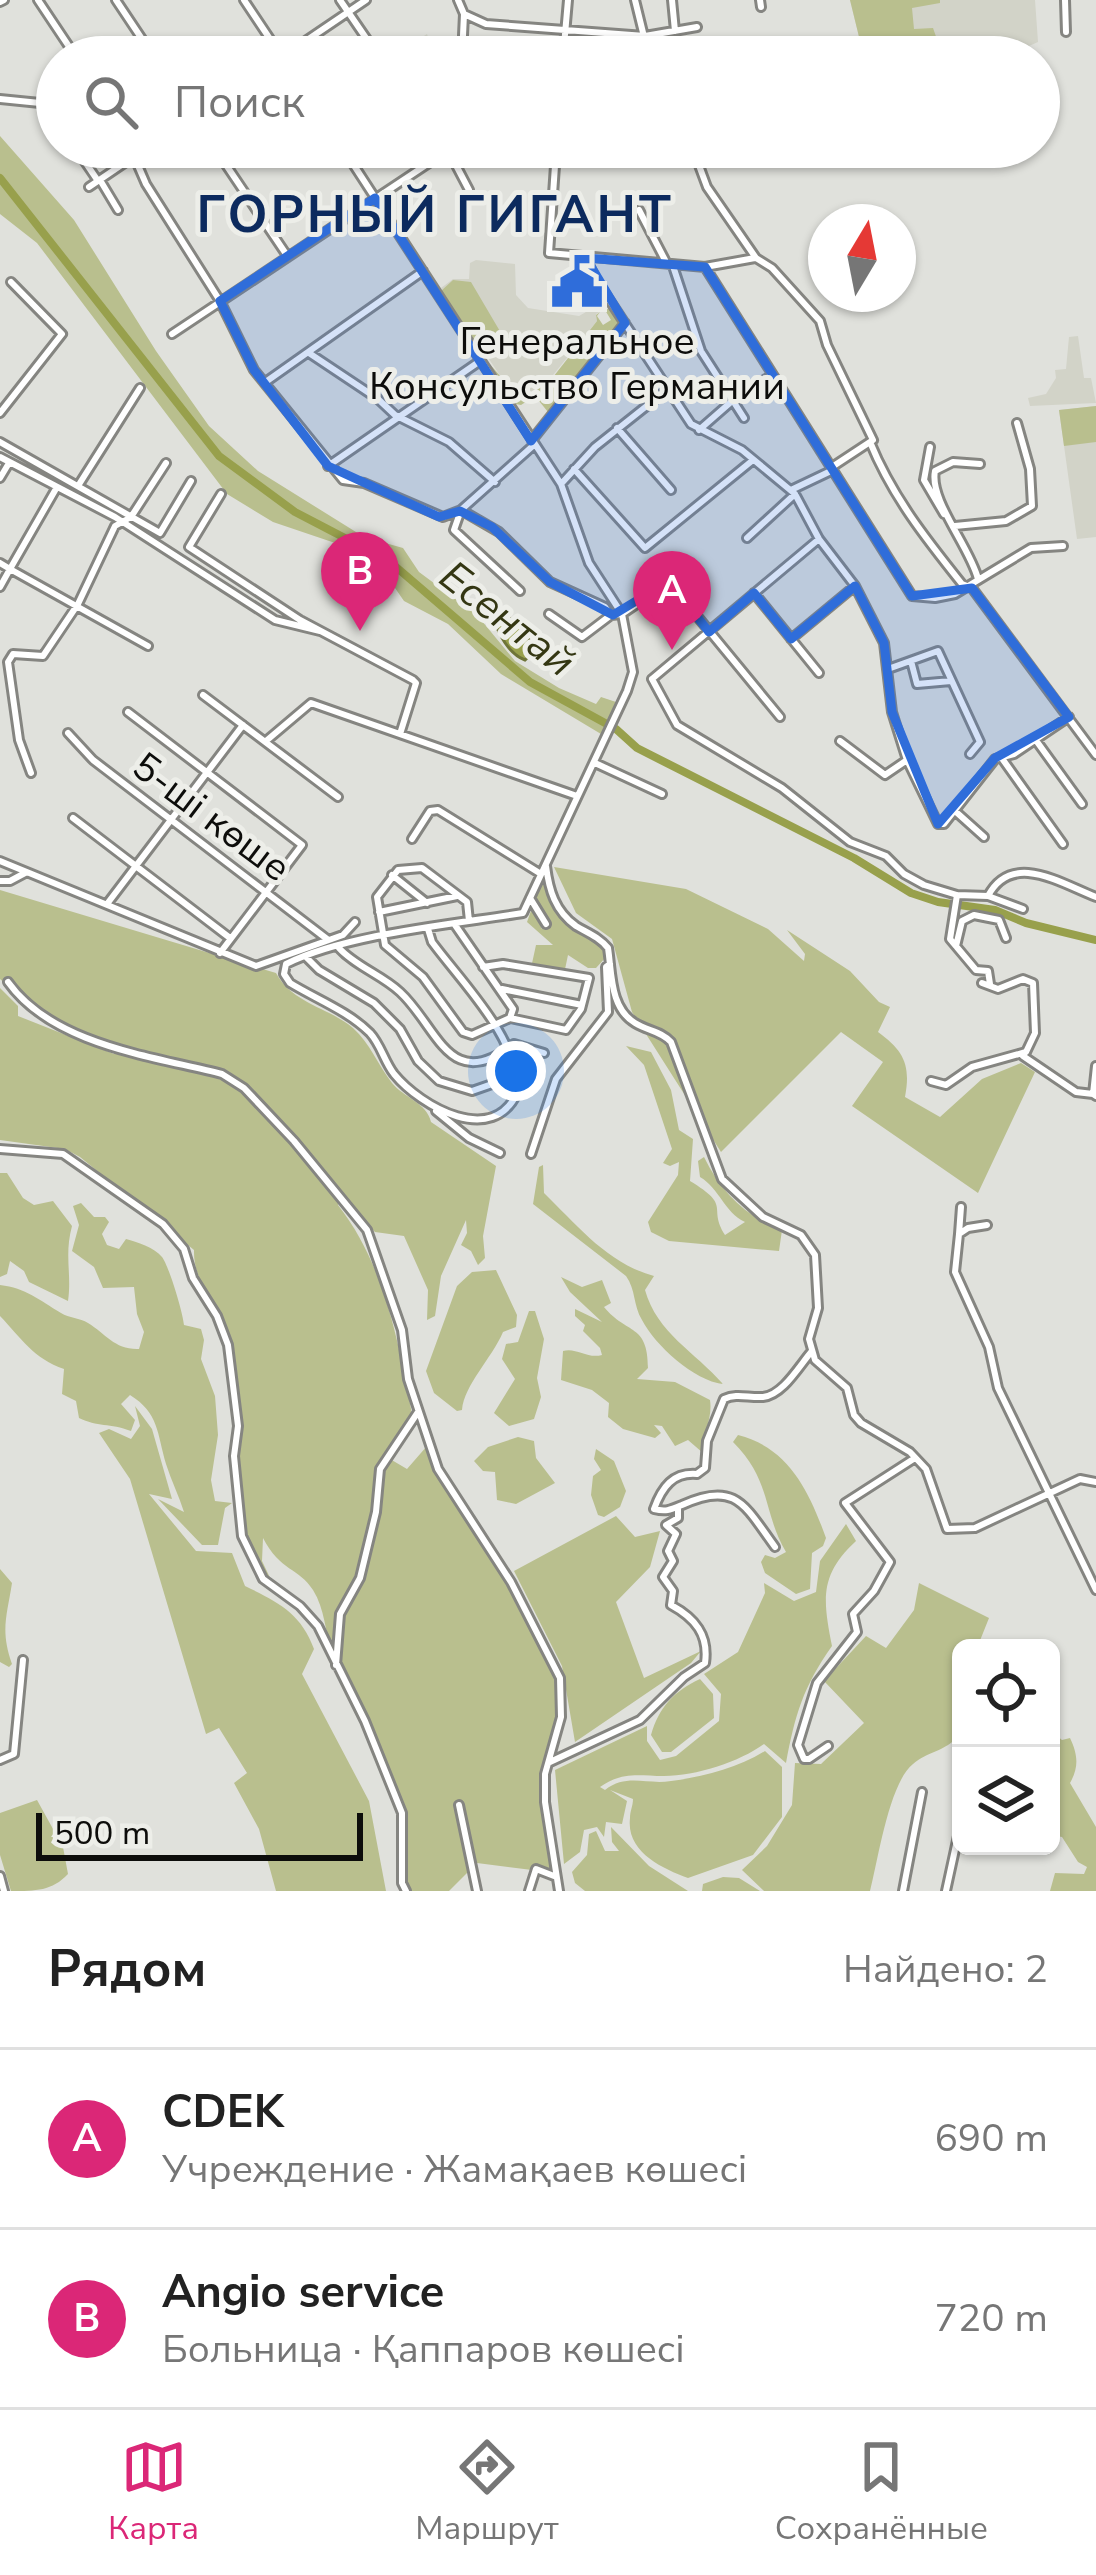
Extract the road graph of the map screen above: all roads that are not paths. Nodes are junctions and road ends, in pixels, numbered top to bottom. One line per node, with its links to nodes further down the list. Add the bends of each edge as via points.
1 (38, 0): 17 (street)
2 (116, 0): 18 (street)
3 (244, 0): 19 (street)
4 (340, 0): 11 (street)
5 (366, 0): 11 (street)
6 (458, 0): 12 (street)
7 (568, 0): 14 (street)
8 (635, 0): 24 (street)
9 (672, 0): 15 (street)
10 (1065, 0): 16 (street)
11 (348, 12): 20 (street); 21 (street)
12 (464, 14): 14 (street, via 486,24); 22 (street)
13 (698, 27): 15 (street)
14 (566, 30): 23 (street); 24 (street)
15 (675, 31): 24 (street)
16 (1066, 32)
17 (62, 36)
18 (140, 36)
19 (268, 36)
20 (313, 36)
21 (365, 36)
22 (463, 36)
23 (565, 36)
24 (645, 36)
25 (0, 99): 26 (street)
26 (36, 104)
27 (90, 168): 36 (street)
28 (118, 168): 36 (street)
29 (140, 168): 49 (street)
30 (228, 168): 42 (street)
31 (356, 168): 39 (street)
32 (419, 168): 39 (street)
33 (457, 168): 38 (street)
34 (555, 168): 43 (street, via 549,253)
35 (697, 168): 44 (street)
36 (99, 181): 37 (street); 40 (street)
37 (89, 187)
38 (469, 190)
39 (376, 199): 42 (street); 47 (street)
40 (118, 210)
41 (639, 210): 45 (street)
42 (288, 257): 49 (street)
43 (586, 258): 45 (street); 50 (street)
44 (756, 258): 46 (street); 67 (street, via 820,321)
45 (669, 263): 46 (street); 58 (street, via 701,352)
46 (705, 267): 54 (street)
47 (423, 272): 52 (street); 53 (street)
48 (11, 282): 59 (street, via 62,334)
49 (220, 301): 51 (street); 55 (street)
50 (625, 323): 57 (street); 66 (street)
51 (172, 334)
52 (310, 352): 55 (street); 60 (street)
53 (480, 361): 60 (street); 66 (street)
54 (772, 375): 58 (street); 75 (street)
55 (266, 380): 74 (street)
56 (140, 388): 81 (street)
57 (668, 388): 63 (street); 64 (street)
58 (731, 402): 61 (street); 64 (street)
59 (0, 413)
60 (400, 415): 74 (street); 79 (street, via 449,442)
61 (744, 418)
62 (1017, 423): 91 (street, via 1032,506 1006,521)
63 (617, 428): 76 (street); 83 (street)
64 (699, 430): 70 (street)
65 (0, 442): 81 (street)
66 (533, 442): 79 (street); 80 (street)
67 (869, 442): 75 (street); 102 (street, via 889,488)
68 (930, 447): 88 (street, via 924,480)
69 (0, 457): 71 (street)
70 (753, 460): 76 (street, via 644,548); 84 (street)
71 (9, 463): 77 (street); 82 (street)
72 (166, 463): 89 (street)
73 (980, 464): 88 (street, via 953,462 935,471)
74 (328, 466): 87 (street, via 344,481 439,517)
75 (832, 468): 84 (street); 102 (street, via 912,596 945,597)
76 (574, 469): 80 (street)
77 (0, 478)
78 (191, 481): 89 (street, via 160,532)
79 (495, 482): 87 (street)
80 (560, 484): 109 (street)
81 (78, 486): 86 (street); 89 (street)
82 (57, 488): 86 (street); 98 (street)
83 (671, 490)
84 (793, 492): 92 (street); 93 (street)
85 (221, 494): 95 (street)
86 (73, 496): 90 (street)
87 (461, 510): 103 (street, via 454,530); 109 (street, via 499,532 550,582)
88 (947, 514): 91 (street)
89 (131, 517): 90 (street)
90 (121, 521): 97 (street); 106 (street)
91 (955, 526): 99 (street)
92 (747, 538)
93 (819, 539): 101 (street); 104 (street)
94 (1063, 545): 99 (street, via 1030,548)
95 (191, 548): 97 (street); 105 (street)
96 (0, 563): 98 (street)
97 (185, 563): 107 (street)
98 (10, 568): 100 (street); 106 (street)
99 (978, 579): 102 (street)
100 (0, 586)
101 (855, 586): 112 (street); 115 (street)
102 (967, 587): 123 (street)
103 (520, 591)
104 (754, 593): 111 (street); 112 (street)
105 (267, 599): 107 (street); 110 (street)
106 (78, 604): 113 (street); 136 (street, via 43,656 13,654 8,662)
107 (260, 610): 110 (street, via 286,625)
108 (549, 614): 109 (street, via 580,637)
109 (615, 615): 111 (street, via 669,582); 116 (street)
110 (324, 631): 126 (street, via 416,683)
111 (710, 632): 118 (street); 122 (street)
112 (791, 639): 117 (street)
113 (148, 646)
114 (911, 661): 115 (street); 119 (street, via 917,684); 119 (street, via 938,651)
115 (888, 668): 133 (street)
116 (633, 672): 118 (street); 134 (street)
117 (819, 673)
118 (652, 680): 155 (street, via 677,724 782,788 850,842)
119 (952, 681): 130 (street, via 980,742)
120 (203, 695): 124 (street)
121 (128, 712): 135 (street)
122 (780, 717)
123 (1069, 717): 127 (street); 131 (street)
124 (243, 725): 128 (street); 135 (street)
125 (68, 733): 143 (street, 5-ші көше)
126 (400, 734): 128 (street, via 311,703); 139 (street)
127 (1035, 739): 132 (street); 140 (street)
128 (266, 740): 138 (street)
129 (840, 741): 133 (street, via 885,775)
130 (970, 754)
131 (1096, 755)
132 (1000, 757): 141 (street); 146 (street)
133 (907, 760): 141 (street, via 938,824)
134 (595, 763): 137 (street); 139 (street)
135 (208, 772): 143 (street); 154 (street, via 302,845)
136 (31, 773)
137 (662, 794)
138 (338, 796)
139 (577, 796): 148 (street)
140 (1082, 804)
141 (955, 810): 144 (street)
142 (73, 818): 149 (street)
143 (171, 819): 149 (street); 154 (street, 5-ші көше)
144 (984, 837)
145 (412, 839): 151 (street, via 438,810)
146 (1063, 844)
147 (0, 861): 150 (street)
148 (546, 865): 151 (street); 177 (street, via 560,909 603,941)
149 (135, 866): 161 (street); 170 (street)
150 (26, 873): 153 (street); 161 (street)
151 (541, 874): 159 (street)
152 (392, 875): 156 (street, via 422,868); 160 (street); 163 (street, via 377,897)
153 (0, 881)
154 (267, 892): 170 (street); 172 (street, 5-ші көше)
155 (957, 895): 157 (street); 173 (street, via 950,939)
156 (458, 896): 160 (street); 164 (street)
157 (988, 896): 158 (street, via 1005,875 1022,871); 162 (street)
158 (1096, 897)
159 (530, 898): 164 (street, via 523,913); 167 (street)
160 (428, 903): 163 (street)
161 (106, 904): 175 (street)
162 (1023, 909)
163 (379, 912): 169 (street)
164 (470, 921): 166 (street)
165 (355, 922): 172 (street)
166 (455, 924): 168 (street); 178 (street)
167 (546, 924)
168 (428, 928): 169 (street); 183 (street)
169 (382, 937): 174 (street); 183 (street, via 436,991 463,1032)
170 (230, 938): 175 (street)
171 (1006, 938): 173 (street, via 999,920 974,915 959,926)
172 (327, 939): 175 (street, via 256,966)
173 (956, 946): 186 (street, via 998,989 1026,979 1034,987 1035,1034)
174 (339, 948): 176 (street); 184 (street, via 401,992 450,1056 472,1061)
175 (220, 952)
176 (302, 958): 188 (street, via 389,1017 439,1081 472,1091); 191 (street, via 286,964 290,982 368,1031 396,1076)
177 (610, 964): 194 (street, via 608,1012 556,1079); 198 (street, via 622,1012 671,1042 722,1179 812,1247)
178 (482, 967): 180 (street); 181 (street, via 589,978)
179 (8, 982): 199 (street, via 50,1020 222,1074 256,1101 367,1230 402,1330)
180 (499, 988): 181 (street); 182 (street)
181 (582, 1005): 182 (street, via 566,1030)
182 (512, 1013): 183 (street)
183 (494, 1025): 184 (street)
184 (507, 1049): 185 (street); 188 (street)
185 (544, 1053)
186 (1023, 1056): 189 (street, via 972,1067 946,1085); 190 (street, via 1076,1092)
187 (1096, 1066): 190 (street)
188 (517, 1075): 191 (street, via 515,1099 497,1115 466,1118)
189 (931, 1081)
190 (1094, 1095)
191 (434, 1108): 193 (street)
192 (0, 1149): 207 (street, via 71,1158 163,1224 184,1249 225,1334 247,1550 270,1586 318,1626)
193 (500, 1154)
194 (531, 1154)
195 (961, 1207): 197 (street)
196 (987, 1225): 197 (street)
197 (958, 1234): 202 (street, via 956,1272)
198 (812, 1351): 200 (street, via 847,1388 861,1423); 203 (street, via 776,1394 724,1399 705,1468 671,1479 654,1509)
199 (418, 1412): 207 (street, via 380,1469 360,1578 341,1605); 210 (street, via 438,1469 512,1582 560,1678 561,1718)
200 (915, 1458): 202 (street, via 931,1478 947,1529 975,1528); 208 (street, via 845,1503 890,1562 853,1614 857,1632 817,1683 798,1745 804,1759)
201 (1096, 1482): 202 (street, via 1080,1479)
202 (1047, 1493): 205 (street)
203 (678, 1507): 204 (street, via 729,1494); 210 (street, via 678,1518 666,1525 676,1534 663,1577 674,1591 671,1605 702,1633 705,1663 640,1720)
204 (775, 1546)
205 (1096, 1590)
206 (23, 1660): 209 (street, via 14,1754)
207 (335, 1668): 217 (street, via 395,1792)
208 (828, 1746)
209 (0, 1760)
210 (548, 1764): 215 (street, via 545,1819)
211 (922, 1792): 221 (street)
212 (459, 1805): 218 (street)
213 (954, 1855): 222 (street)
214 (0, 1876): 216 (street)
215 (556, 1876): 219 (street, via 536,1868); 220 (street)
216 (4, 1891)
217 (406, 1891)
218 (477, 1891)
219 (529, 1891)
220 (559, 1891)
221 (903, 1891)
222 (946, 1891)

